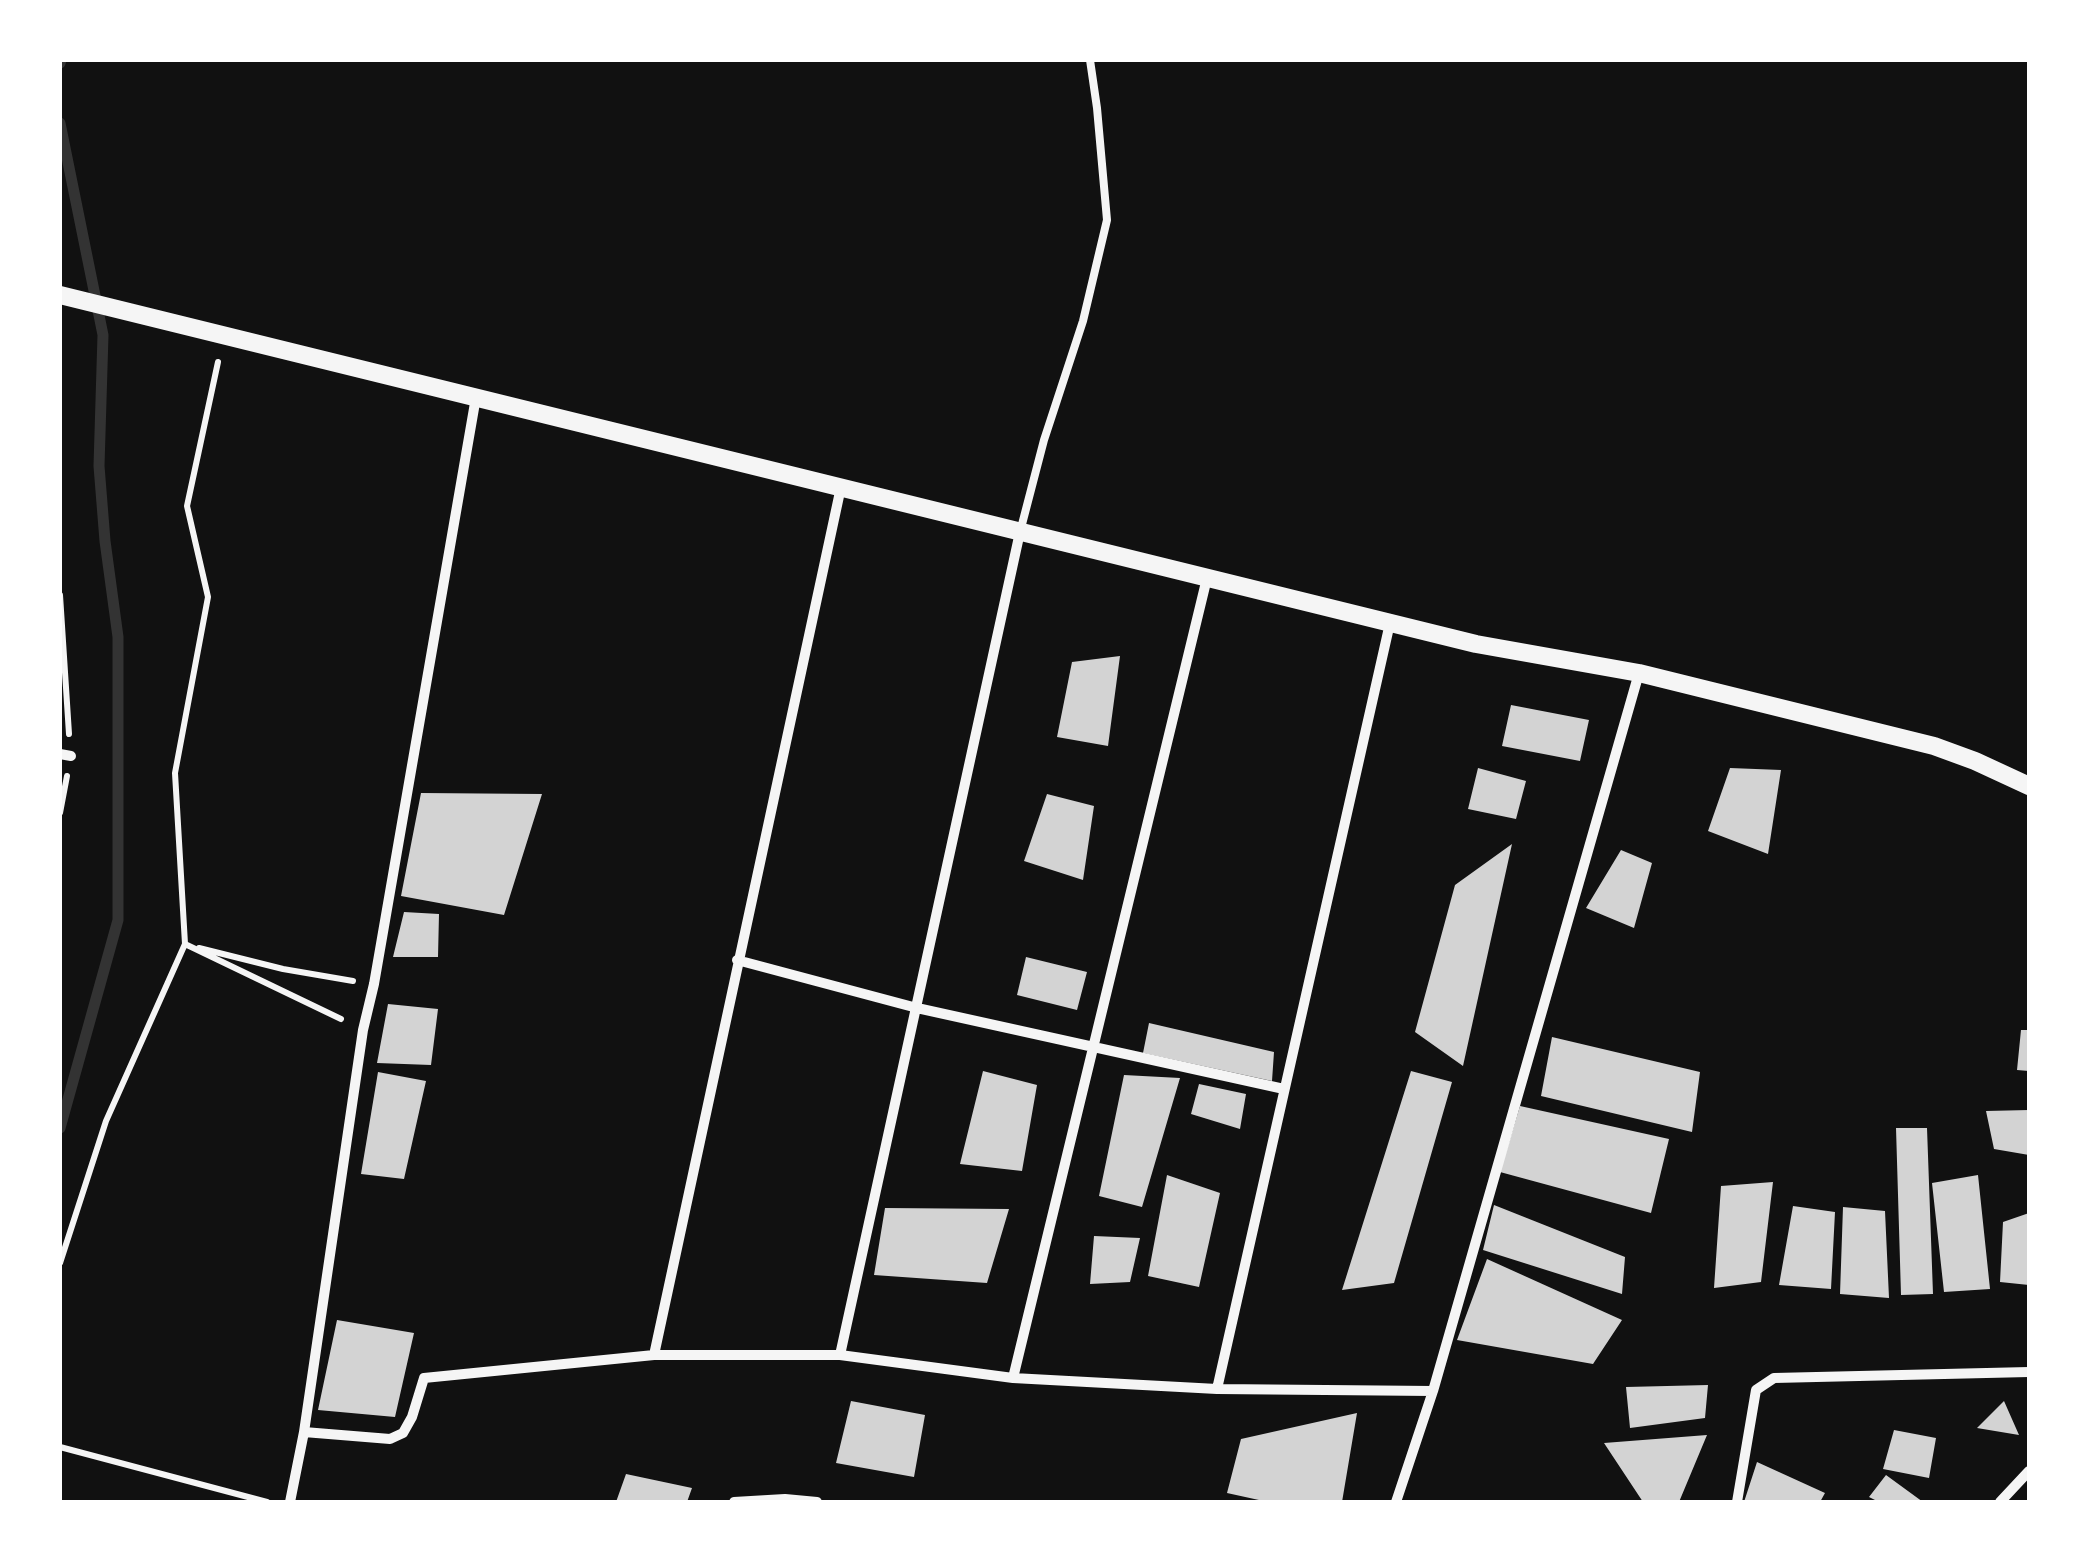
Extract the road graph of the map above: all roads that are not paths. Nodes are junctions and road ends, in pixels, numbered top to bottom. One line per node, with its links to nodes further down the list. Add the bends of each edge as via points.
1 (1090, 60): 5 (lane, via 1107,220)
2 (62, 295): 3 (street)
3 (476, 397): 4 (street); 20 (street, via 363,1030)
4 (841, 487): 5 (street); 10 (street)
5 (1020, 532): 6 (street); 11 (street)
6 (1206, 578): 7 (street); 12 (street)
7 (1390, 623): 8 (street); 13 (street)
8 (1639, 673): 9 (street, via 1934,746); 19 (street)
9 (2029, 786)
10 (737, 960): 11 (street); 15 (street)
11 (917, 1008): 12 (street); 14 (street)
12 (1094, 1048): 13 (street); 17 (street)
13 (1284, 1090): 18 (street)
14 (840, 1354): 15 (street); 17 (street)
15 (654, 1355): 20 (street, via 424,1378 403,1433 390,1439)
16 (2029, 1372): 26 (street, via 1774,1378 1756,1390)
17 (1013, 1378): 18 (street)
18 (1217, 1389): 19 (street)
19 (1433, 1391): 25 (street)
20 (304, 1432): 22 (street)
21 (2029, 1472): 27 (street)
22 (290, 1502)
23 (734, 1502): 24 (street)
24 (816, 1502)
25 (1396, 1502)
26 (1736, 1502)
27 (2000, 1502)

